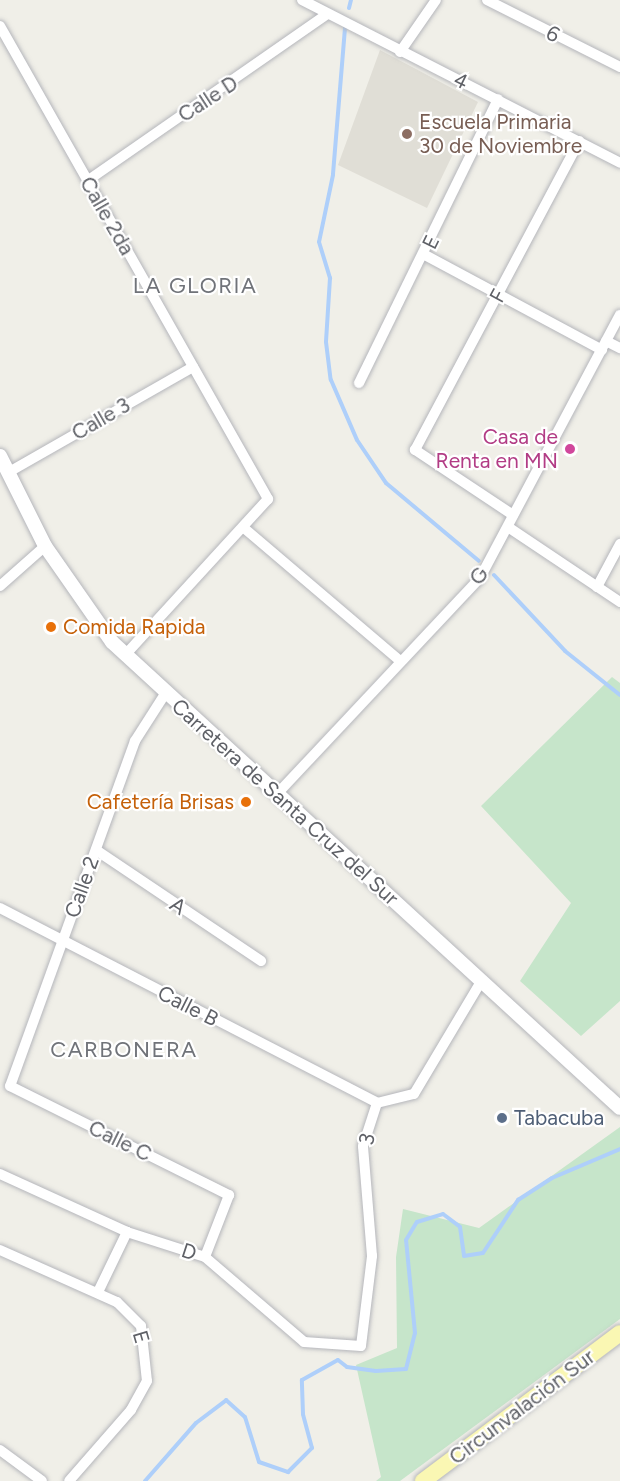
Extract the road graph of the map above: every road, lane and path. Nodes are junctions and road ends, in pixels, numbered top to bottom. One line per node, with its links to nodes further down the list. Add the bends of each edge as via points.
1 (302, 0): 4 (street, 4)
2 (436, 0): 6 (street)
3 (486, 0): 7 (street, 6)
4 (327, 14): 6 (street, 4); 11 (street, Calle D)
5 (0, 26): 11 (street, Calle 2da)
6 (400, 52): 8 (street, 4)
7 (620, 67)
8 (498, 99): 9 (street, 4); 12 (street, E)
9 (579, 141): 10 (street, 4); 13 (street, F)
10 (620, 163)
11 (87, 181): 17 (street, Calle 2da)
12 (425, 255): 13 (street); 18 (street, E)
13 (499, 295): 15 (street); 21 (street, F, via 415,450)
14 (620, 315): 15 (street, G)
15 (604, 345): 16 (street); 21 (street, G)
16 (620, 348)
17 (193, 367): 20 (street, Calle 3); 23 (street, Calle 2da, via 268,499)
18 (359, 383)
19 (0, 456): 20 (main road, Carretera de Santa Cruz del Sur)
20 (9, 472): 25 (main road, Carretera de Santa Cruz del Sur)
21 (513, 515): 22 (street, G)
22 (508, 527): 27 (street); 30 (street, G, via 480,578)
23 (244, 528): 29 (street); 30 (street)
24 (620, 544): 27 (street)
25 (45, 546): 26 (street); 29 (main road, Carretera de Santa Cruz del Sur)
26 (0, 586)
27 (597, 587): 28 (street)
28 (620, 602)
29 (125, 655): 31 (main road, Carretera de Santa Cruz del Sur)
30 (399, 660): 32 (street, G)
31 (165, 694): 32 (main road, Carretera de Santa Cruz del Sur); 33 (street, Calle 2, via 135,741)
32 (277, 794): 37 (main road, Carretera de Santa Cruz del Sur)
33 (96, 850): 35 (street, Calle 2); 36 (street, A)
34 (0, 908): 35 (street, Calle B)
35 (62, 942): 38 (street, Calle 2); 39 (street, Calle B)
36 (261, 961)
37 (482, 980): 39 (street, via 414,1094); 40 (main road, Carretera de Santa Cruz del Sur)
38 (10, 1086): 44 (street, Calle C, via 230,1195)
39 (377, 1103): 47 (street, 3, via 363,1146 372,1256)
40 (620, 1108)
41 (0, 1174): 42 (street, D)
42 (127, 1232): 44 (street, D); 45 (street)
43 (0, 1250): 45 (street, E)
44 (205, 1257): 47 (street, D, via 304,1342)
45 (98, 1292): 50 (street, E, via 117,1302 141,1326 147,1381 131,1410)
46 (620, 1333): 51 (main road, Circunvalación Sur)
47 (361, 1346)
48 (0, 1450): 49 (street)
49 (42, 1481)
50 (69, 1481)
51 (423, 1481)

